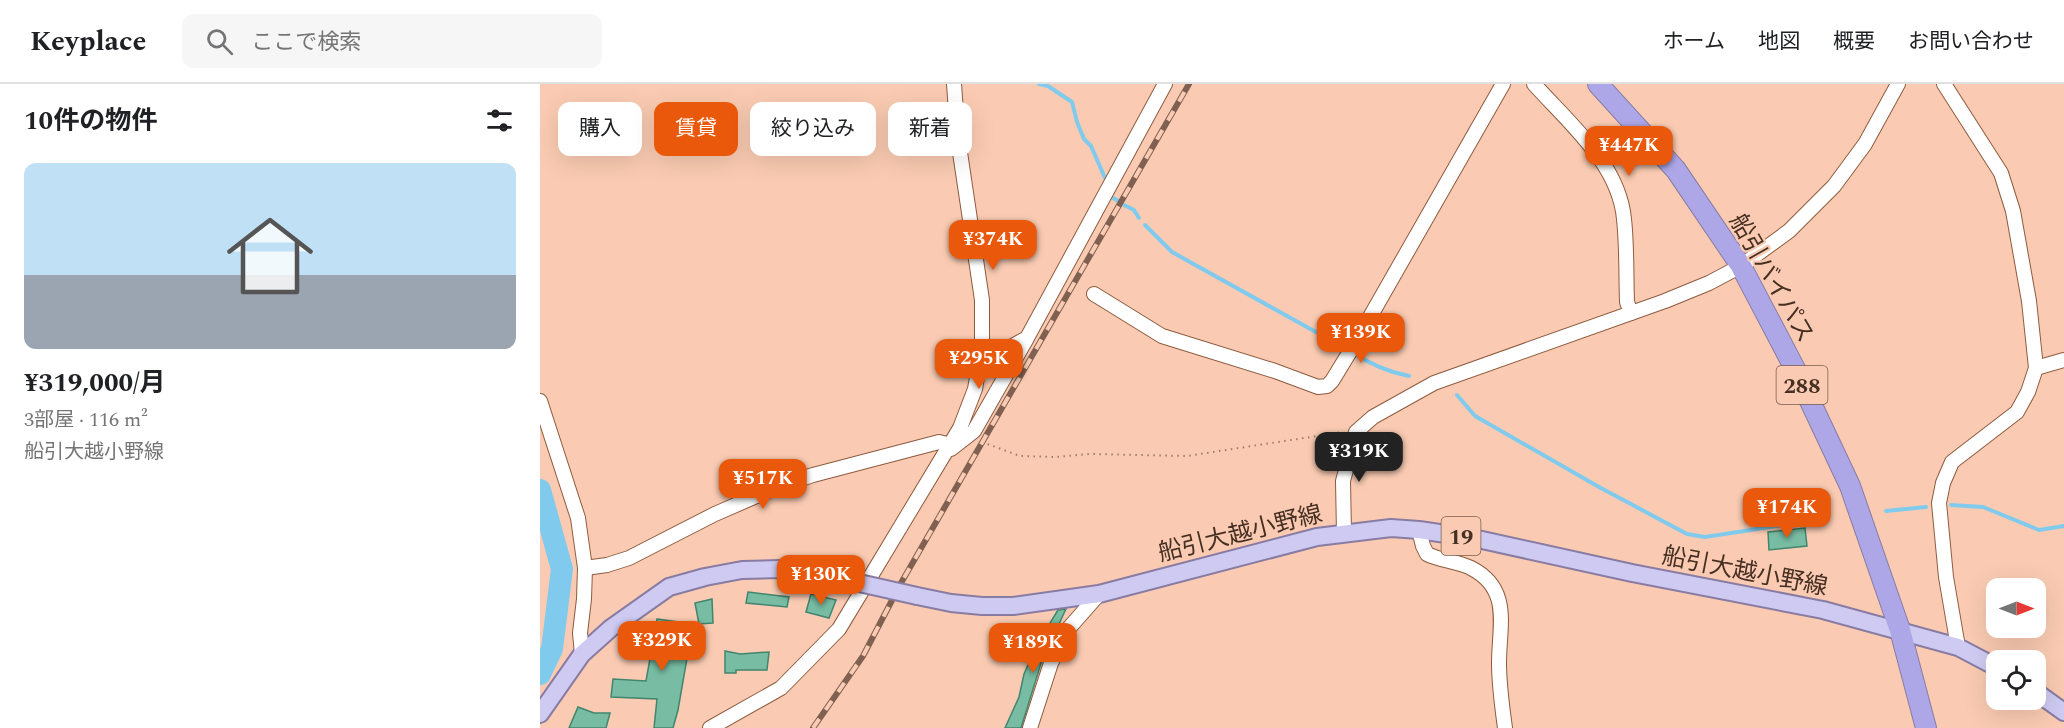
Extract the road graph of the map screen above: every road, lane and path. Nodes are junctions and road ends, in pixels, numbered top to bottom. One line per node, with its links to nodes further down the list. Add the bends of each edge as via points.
1 (954, 84): 12 (street, via 958,139 982,300)
2 (1165, 84): 11 (street)
3 (1503, 84): 9 (street, via 1327,386 1318,387 1162,336)
4 (1534, 84): 10 (street, via 1604,161 1616,184 1624,217 1627,302)
5 (1598, 84): 8 (highway, 船引バイパス / 288, via 1676,170)
6 (1898, 84): 8 (street, via 1865,144 1834,186 1789,231)
7 (1944, 84): 14 (street, via 2001,173 2013,211)
8 (1741, 266): 10 (street, via 1709,283); 23 (highway, 船引バイパス / 288, via 1850,486)
9 (1094, 294)
10 (1631, 313): 16 (street, via 1434,383 1373,417)
11 (1027, 338): 12 (street, via 1009,348); 17 (street)
12 (982, 350): 18 (street, via 975,389)
13 (2064, 360): 14 (street)
14 (2036, 368): 24 (street, via 2017,412 1952,462 1942,483 1939,503 1946,577)
15 (540, 401): 21 (street, via 578,518)
16 (1356, 432): 17 (path, via 1187,456 1020,456); 20 (street, via 1343,481)
17 (968, 436): 18 (street)
18 (947, 449): 21 (street, via 939,442 813,475 715,514 629,558); 30 (street, via 839,629 781,688)
19 (1419, 530): 20 (main road, 船引大越小野線 / 19, via 1391,528); 23 (main road, 船引大越小野線 / 19, via 1823,610); 32 (street, via 1427,554 1471,568 1487,580 1501,601 1500,681)
20 (1344, 533): 22 (main road, 船引大越小野線 / 19)
21 (585, 568): 25 (street)
22 (1100, 594): 25 (main road, 船引大越小野線 / 19, bridge, via 1003,606 951,603 837,578 780,569 742,570 669,587); 31 (street, via 1069,628 1051,663)
23 (1900, 630): 24 (main road, 船引大越小野線 / 19); 33 (highway, 船引バイパス / 288)
24 (1958, 647): 26 (main road, 船引大越小野線 / 19)
25 (582, 654): 29 (main road, 船引大越小野線 / 19)
26 (1986, 662)
27 (2046, 699): 28 (main road)
28 (2064, 712)
29 (540, 714)
30 (710, 728)
31 (1030, 728)
32 (1505, 728)
33 (1926, 728)

